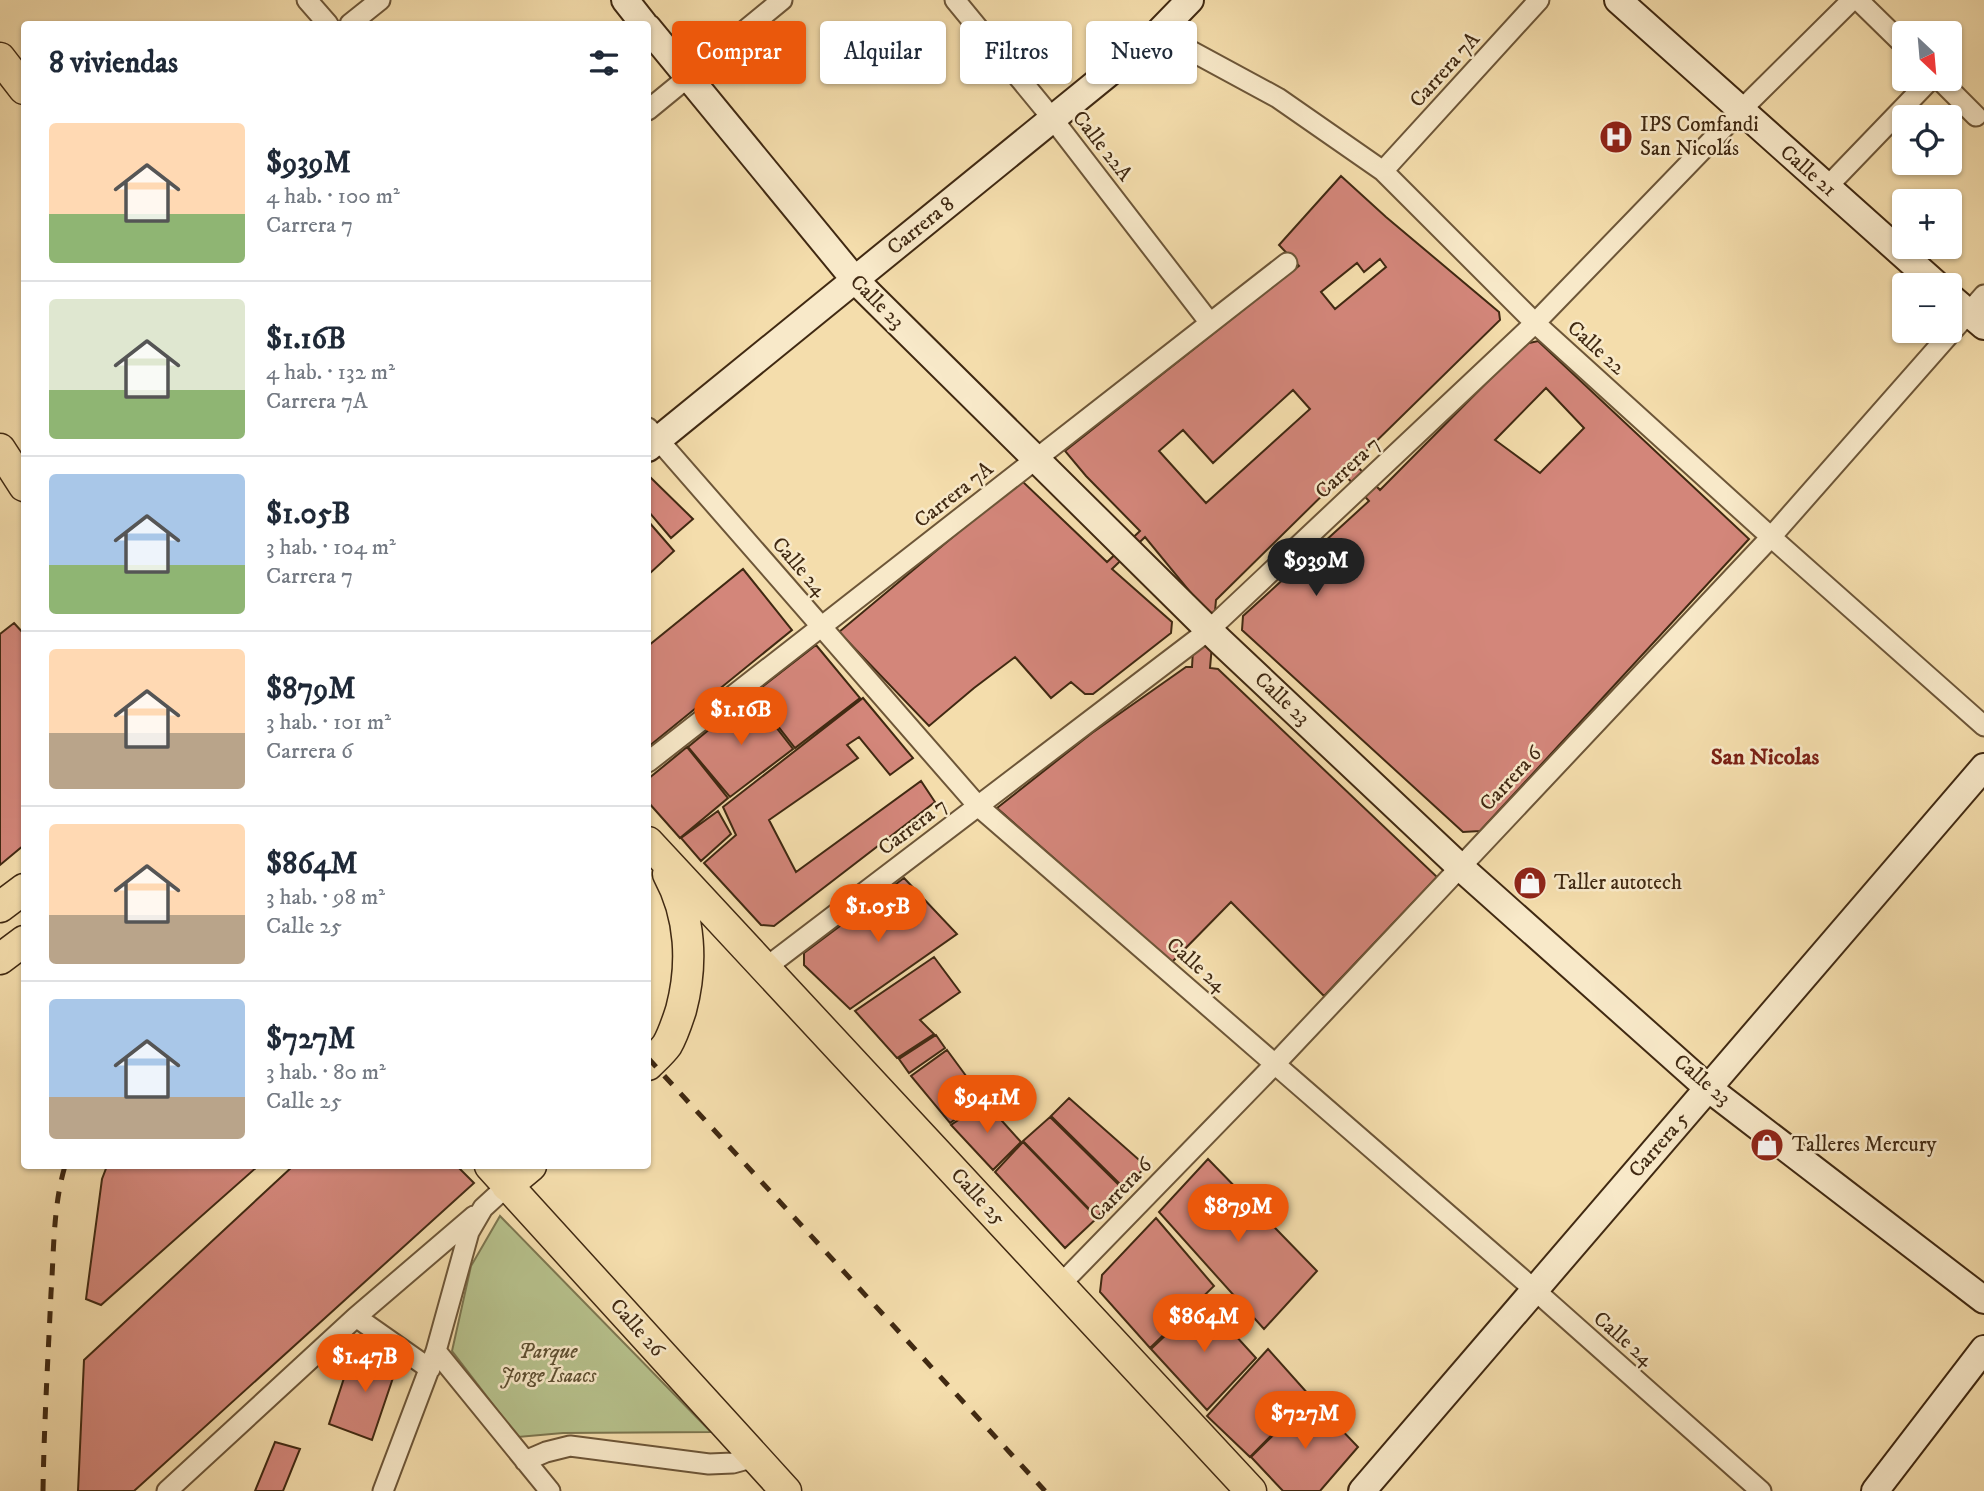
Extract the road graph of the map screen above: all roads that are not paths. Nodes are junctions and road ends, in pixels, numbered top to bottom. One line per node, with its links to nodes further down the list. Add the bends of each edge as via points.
1 (307, 0): 11 (street)
2 (380, 0): 12 (street)
3 (625, 0): 13 (main road, Calle 23)
4 (782, 0): 14 (street)
5 (955, 0): 30 (street, Calle 22A)
6 (1190, 0): 15 (main road, Carrera 8)
7 (1539, 0): 31 (street, Carrera 7A)
8 (1618, 0): 28 (main road, Calle 21)
9 (1852, 0): 28 (street, Carrera 7)
10 (1858, 0): 17 (street)
11 (325, 21)
12 (353, 21)
13 (642, 21)
14 (757, 21)
15 (1170, 21)
16 (651, 32): 20 (main road, Calle 23)
17 (1892, 33)
18 (1197, 54): 31 (street, Calle 22, via 1278,98)
19 (0, 58): 24 (main road)
20 (672, 58)
21 (680, 84): 27 (street)
22 (693, 84): 35 (main road, Calle 23)
23 (1094, 84): 30 (main road, Carrera 8)
24 (21, 85)
25 (1919, 91): 32 (street)
26 (1950, 91): 29 (street)
27 (651, 108)
28 (1741, 110): 32 (main road, Calle 21); 38 (street, Carrera 7)
29 (1976, 116)
30 (1052, 118): 35 (main road, Carrera 8); 37 (street, Calle 22A)
31 (1383, 170): 38 (street, Calle 22)
32 (1827, 187): 34 (main road, Calle 21)
33 (1287, 263): 37 (street, Carrera 7A)
34 (1924, 273)
35 (855, 280): 39 (main road, Carrera 8); 41 (main road, Calle 23)
36 (1971, 308): 43 (street, Carrera 6)
37 (1210, 323): 41 (street, Carrera 7A)
38 (1535, 323): 43 (street, Calle 22); 45 (street, Carrera 7)
39 (651, 439): 44 (street, Calle 24)
40 (0, 449): 42 (main road)
41 (1036, 460): 44 (street, Carrera 7A); 45 (main road, Calle 23)
42 (21, 481)
43 (1770, 537): 46 (street, Calle 22); 52 (street, Carrera 6)
44 (821, 626): 47 (street, Carrera 7A); 49 (street, Calle 24)
45 (1209, 630): 49 (street, Carrera 7); 52 (main road, Calle 23)
46 (1984, 726)
47 (651, 760)
48 (1984, 767): 60 (main road, Carrera 5)
49 (978, 806): 57 (street, Carrera 7); 59 (street, Calle 24)
50 (651, 845): 57 (main road, Calle 25)
51 (651, 846): 58 (main road, via 684,913 689,952 687,987 677,1023 666,1046)
52 (1459, 866): 59 (street, Carrera 6); 60 (main road, Calle 23)
53 (21, 891): 54 (main road)
54 (0, 907)
55 (21, 943): 56 (main road)
56 (0, 959)
57 (764, 969): 64 (main road, Calle 25)
58 (651, 1062)
59 (1275, 1063): 64 (street, Carrera 6); 65 (street, Calle 24)
60 (1708, 1088): 65 (main road, Carrera 5); 66 (main road, Calle 23)
61 (521, 1169): 62 (main road)
62 (499, 1176): 63 (street); 70 (main road, Calle 26)
63 (482, 1208): 67 (street); 69 (street, via 469,1232)
64 (1060, 1285): 78 (main road, Calle 25)
65 (1535, 1291): 79 (main road, Carrera 5); 80 (street, Calle 24)
66 (1984, 1300)
67 (356, 1317): 69 (street); 74 (street)
68 (1984, 1349): 81 (main road)
69 (433, 1360): 72 (street); 75 (street)
70 (729, 1428): 71 (main road, Calle 26); 73 (street, via 723,1453)
71 (755, 1457): 73 (street); 77 (main road, Calle 26)
72 (525, 1461): 73 (street, via 570,1446); 76 (street)
73 (709, 1464)
74 (167, 1491)
75 (383, 1491)
76 (550, 1491)
77 (786, 1491)
78 (1251, 1491)
79 (1362, 1491)
80 (1761, 1491)
81 (1875, 1491)

